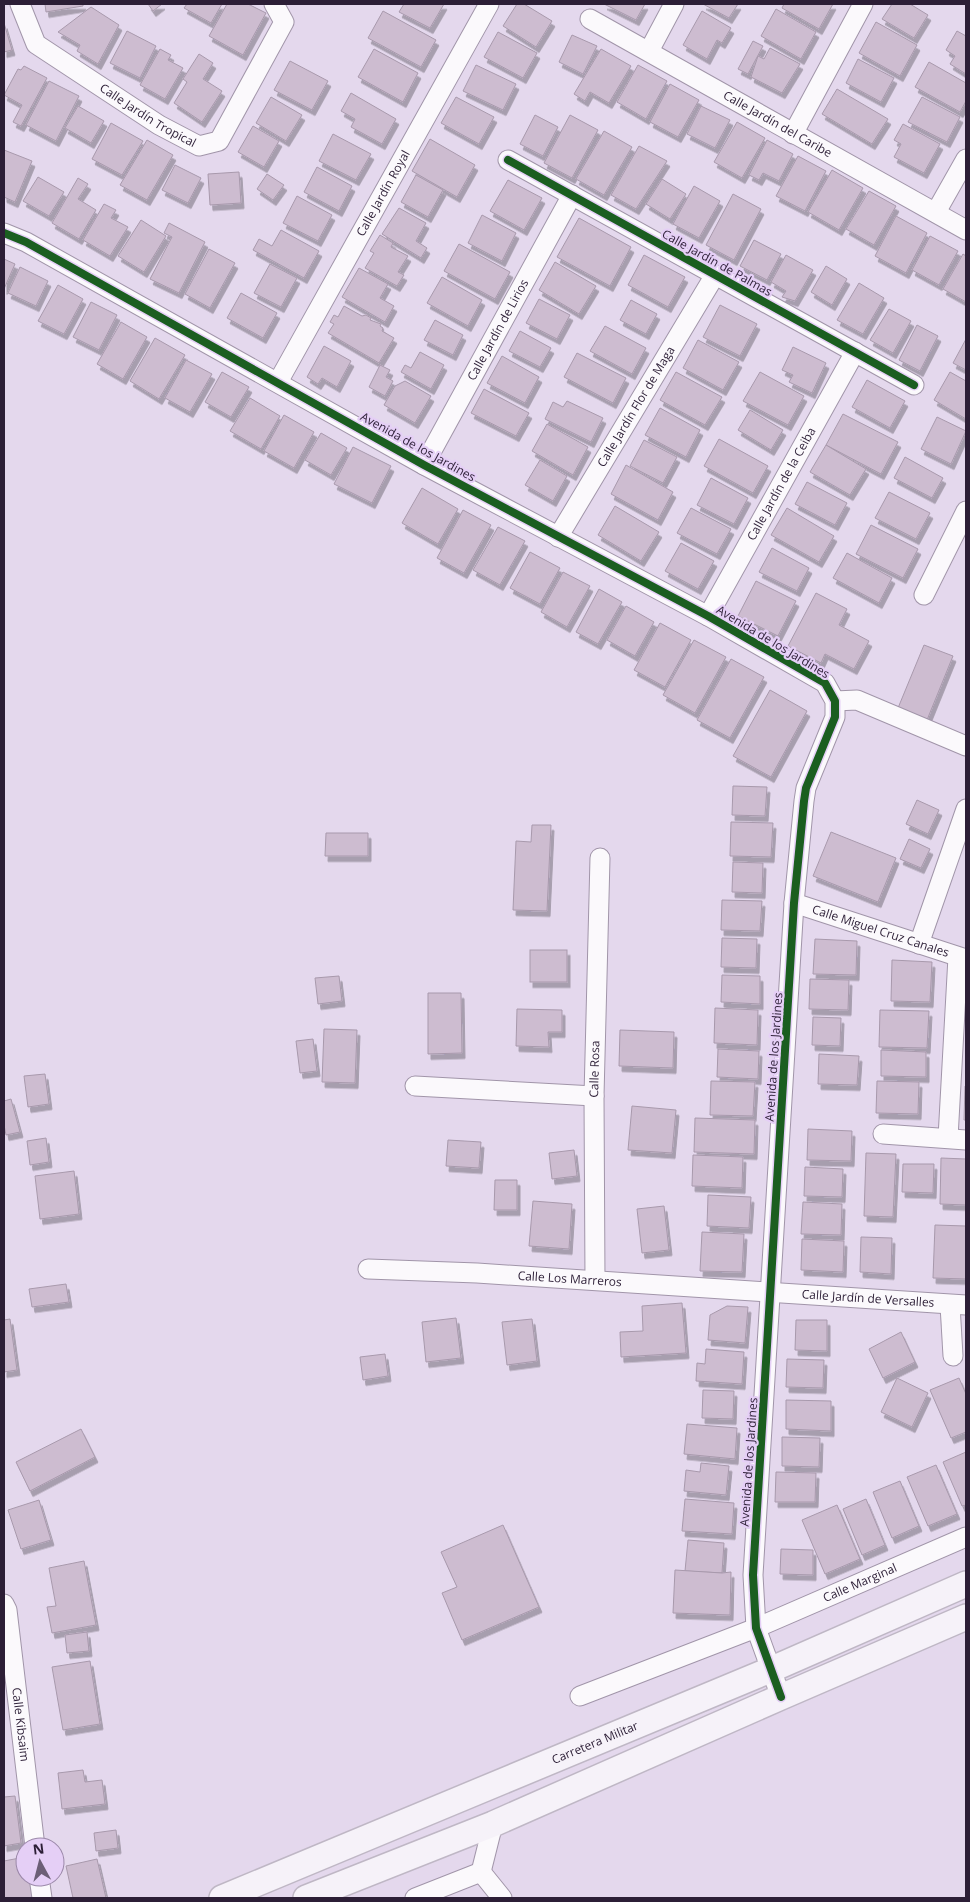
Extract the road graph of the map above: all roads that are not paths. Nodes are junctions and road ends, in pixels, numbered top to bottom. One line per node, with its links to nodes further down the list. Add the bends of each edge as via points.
1 (20, 4): 2 (street, Calle Jardín Tropical, via 36,44 159,125 200,146 219,141 284,22)
2 (274, 4)
3 (489, 4): 17 (street, Calle Jardín Royal)
4 (674, 4): 7 (street)
5 (863, 4): 8 (street)
6 (590, 19): 7 (street, Calle Jardín del Caribe)
7 (649, 51): 8 (street, Calle Jardín del Caribe)
8 (793, 134): 12 (street, Calle Jardín del Caribe)
9 (966, 159): 12 (street)
10 (508, 160): 11 (street, Calle Jardín de Palmas)
11 (572, 195): 15 (street, Calle Jardín de Palmas); 19 (street, Calle Jardín de Lirios)
12 (936, 212): 13 (street, Calle Jardín del Caribe)
13 (966, 230)
14 (4, 233): 17 (street, Avenida de los Jardines, via 26,242)
15 (714, 275): 16 (street, Calle Jardín de Palmas); 21 (street, Calle Jardín Flor de Maga)
16 (855, 352): 18 (street, Calle Jardín de Palmas); 23 (street, Calle Jardín de la Ceiba)
17 (278, 382): 19 (street, Avenida de los Jardines)
18 (914, 385)
19 (424, 465): 21 (street, Avenida de los Jardines)
20 (966, 511): 22 (street)
21 (558, 537): 23 (street, Avenida de los Jardines)
22 (924, 595)
23 (708, 616): 24 (street, Avenida de los Jardines, via 825,683)
24 (835, 701): 25 (street, via 857,700); 28 (street, Avenida de los Jardines, via 835,718 806,788)
25 (966, 746)
26 (966, 809): 29 (street)
27 (600, 858): 32 (street, Calle Rosa)
28 (794, 903): 29 (street, Calle Miguel Cruz Canales); 37 (street, Avenida de los Jardines)
29 (919, 944): 30 (street, Calle Miguel Cruz Canales)
30 (962, 958): 34 (street)
31 (415, 1086): 32 (street)
32 (594, 1096): 36 (street, Calle Rosa)
33 (883, 1134): 34 (street)
34 (957, 1139)
35 (368, 1269): 36 (street, Calle Los Marreros)
36 (594, 1280): 37 (street, Calle Los Marreros)
37 (771, 1292): 38 (street, Calle Jardín de Versalles); 44 (street, Avenida de los Jardines, via 753,1575)
38 (958, 1305): 39 (street)
39 (954, 1356)
40 (966, 1537): 44 (street, Calle Marginal)
41 (966, 1584): 45 (main road, Carretera Militar)
42 (4, 1604): 49 (street, Calle Kibsaim)
43 (966, 1617): 47 (main road)
44 (756, 1628): 45 (street, Avenida de los Jardines); 46 (street, Calle Marginal)
45 (770, 1670): 47 (street, Avenida de los Jardines); 51 (main road, Carretera Militar)
46 (580, 1696)
47 (780, 1696): 48 (main road)
48 (493, 1824): 50 (street); 52 (main road)
49 (35, 1837)
50 (481, 1872): 53 (street); 54 (street)
51 (222, 1898)
52 (306, 1898)
53 (415, 1898)
54 (502, 1898)

